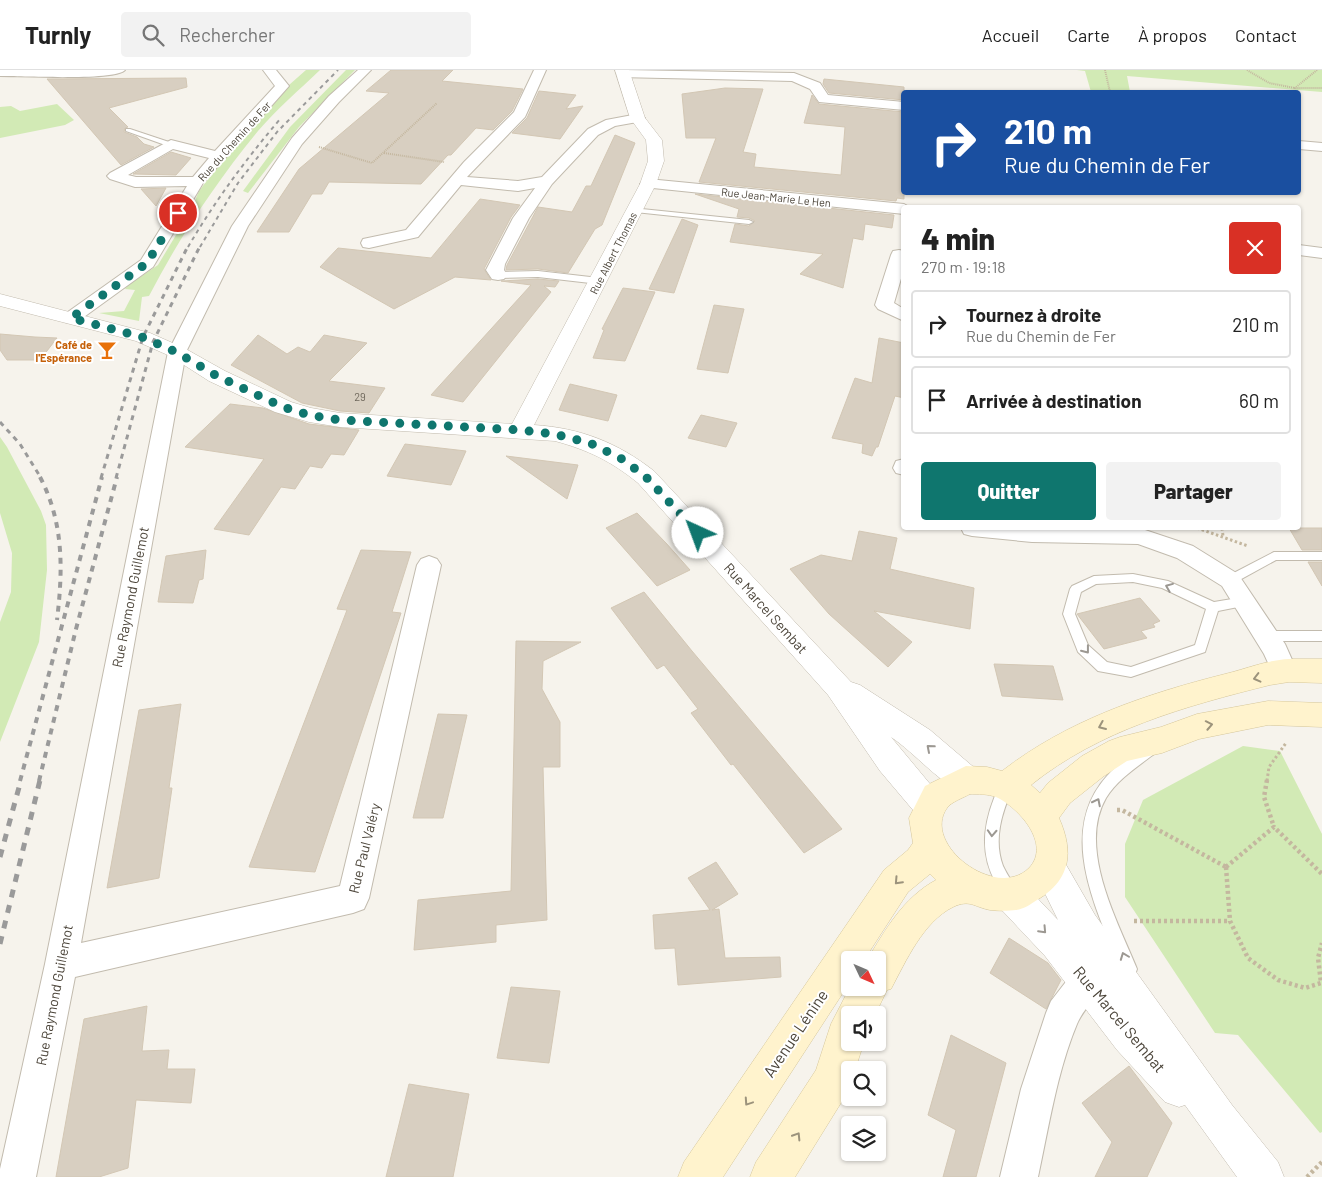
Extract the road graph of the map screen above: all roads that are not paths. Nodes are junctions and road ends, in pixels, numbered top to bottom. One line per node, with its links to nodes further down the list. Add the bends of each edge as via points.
1 (119, 70): 5 (street)
2 (269, 70): 13 (street, Rue du Chemin de Fer, via 282,86)
3 (365, 70): 30 (street, Rue Raymond Guillemot, via 297,141 240,226)
4 (540, 70): 14 (street, via 520,114)
5 (0, 72)
6 (623, 72): 7 (street, via 794,77 815,86 824,99); 8 (street, Rue Albert Thomas)
7 (901, 106)
8 (638, 118): 15 (street, via 611,123 593,132); 17 (street, Rue Albert Thomas, via 654,140 656,161)
9 (128, 130): 10 (lane)
10 (171, 144): 13 (street); 16 (street, via 115,176 135,182)
11 (1301, 145): 12 (street)
12 (1322, 147)
13 (218, 156): 16 (street, Rue du Chemin de Fer)
14 (456, 180): 15 (street, via 518,186); 21 (street, via 412,234)
15 (547, 181): 25 (street, via 505,248 495,270)
16 (197, 182): 29 (street, Rue du Chemin de Fer, via 147,263)
17 (648, 184): 18 (street, Rue Jean-Marie Le Hen); 19 (street, Rue Albert Thomas)
18 (901, 209)
19 (634, 210): 20 (lane); 26 (street, Rue Albert Thomas)
20 (749, 222)
21 (369, 243)
22 (1301, 250): 23 (street)
23 (1322, 253)
24 (899, 255): 28 (street, via 884,305)
25 (498, 276): 26 (lane, via 538,274)
26 (599, 281): 31 (street, Rue Albert Thomas)
27 (0, 300): 29 (street, Rue Marcel Sembat)
28 (901, 314)
29 (71, 318): 30 (street, Rue Marcel Sembat, via 142,337)
30 (176, 352): 31 (street, Rue Marcel Sembat, via 225,380 283,407 309,415 340,420); 55 (street, Rue Raymond Guillemot)
31 (520, 430): 42 (street, Rue Marcel Sembat, via 590,443 622,459 646,477)
32 (992, 530): 35 (street, via 1138,536 1185,552)
33 (1322, 556): 35 (lane, via 1274,556)
34 (429, 565): 55 (street, Rue Paul Valéry, via 353,898)
35 (1230, 580): 36 (street)
36 (1244, 602): 37 (lane); 38 (street)
37 (1213, 607): 37 (lane, one-way to 37, via 1164,584 1133,578 1094,580 1076,589 1069,614 1083,648 1103,667 1131,672 1200,648)
38 (1266, 636): 39 (lane); 40 (street)
39 (1322, 636)
40 (1284, 671): 41 (main road); 43 (main road, via 1284,682); 47 (main road, one-way to 47, via 1188,694 1139,710 1088,732 1029,766)
41 (1322, 672)
42 (838, 687): 46 (street, Rue Marcel Sembat, one-way to 42, via 919,739); 48 (street, Rue Marcel Sembat, via 891,761)
43 (1268, 713): 44 (main road); 45 (main road, one-way to 43, via 1197,727)
44 (1322, 715)
45 (1162, 740): 49 (main road, via 1120,750 1093,766 1059,793); 57 (lane, one-way to 45, via 1097,890 1088,834 1092,813 1114,778)
46 (966, 780): 47 (main road, via 993,782); 48 (main road, via 944,789)
47 (1006, 787): 49 (main road, via 1033,805); 53 (lane, one-way to 53, via 994,813 991,835 995,864)
48 (929, 806): 50 (main road, via 926,831)
49 (1042, 818): 51 (main road, via 1050,834 1052,851)
50 (930, 845): 52 (main road, via 939,862); 61 (main road, Avenue Lénine, one-way to 61, via 920,861 896,881)
51 (1049, 867): 53 (main road, via 1040,880 1027,889); 57 (street, Rue Marcel Sembat, via 1082,930)
52 (971, 887): 53 (main road); 54 (main road, via 948,892 926,906)
53 (1010, 894): 56 (street, Rue Marcel Sembat, one-way to 56)
54 (886, 963)
55 (61, 964): 60 (street, Rue Raymond Guillemot)
56 (1087, 982): 59 (street, Rue Marcel Sembat, via 1130,1037); 63 (street, via 1063,1013 1040,1089)
57 (1147, 1018): 59 (street, Rue Marcel Sembat)
58 (842, 1051): 62 (main road, one-way to 58, via 830,1084)
59 (1233, 1142): 64 (street, Rue Marcel Sembat)
60 (17, 1177)
61 (699, 1177)
62 (770, 1177)
63 (1019, 1177)
64 (1263, 1177)

